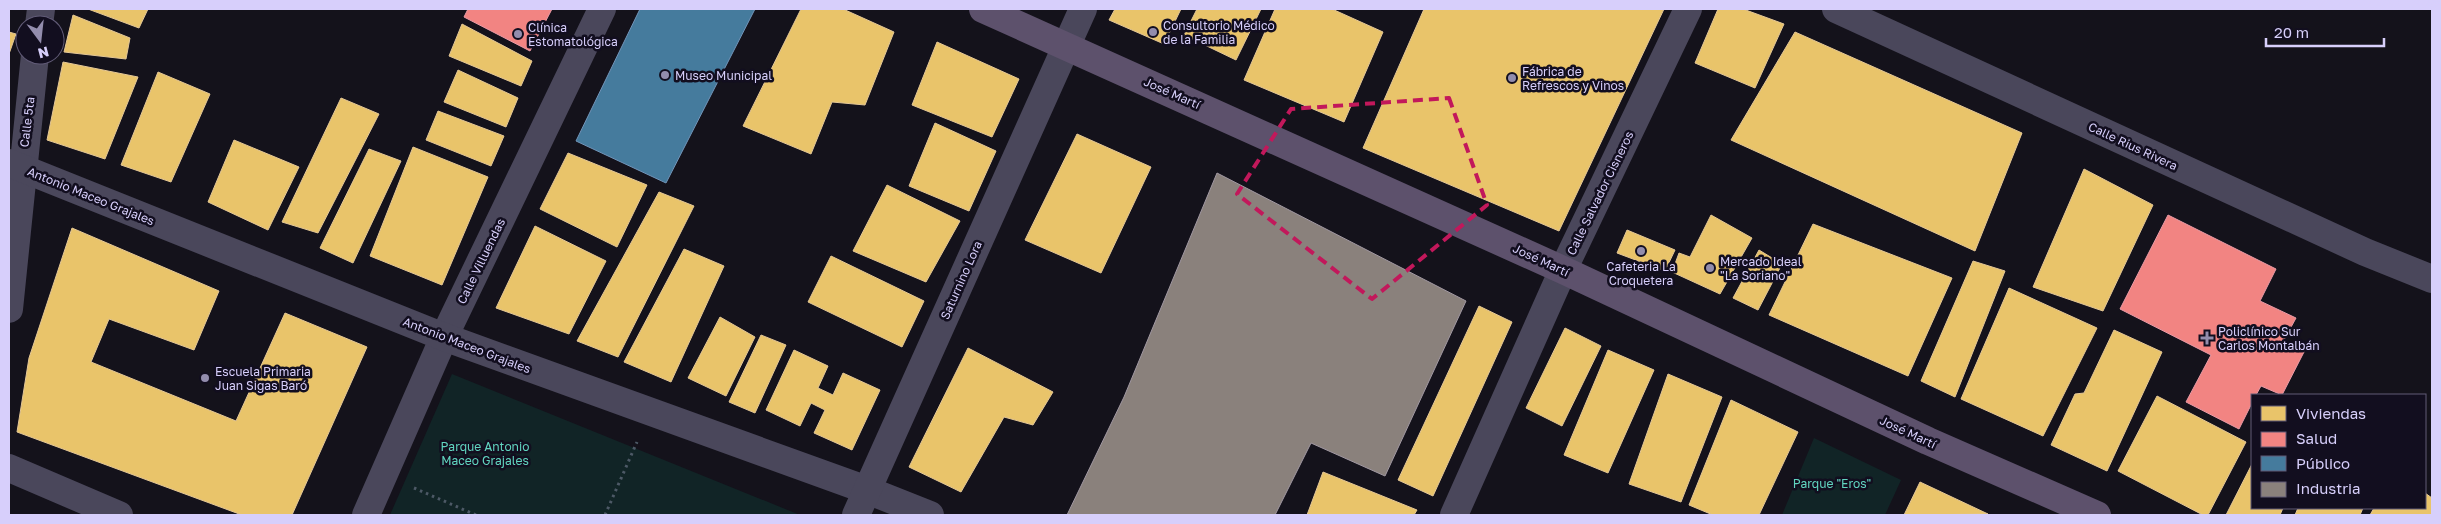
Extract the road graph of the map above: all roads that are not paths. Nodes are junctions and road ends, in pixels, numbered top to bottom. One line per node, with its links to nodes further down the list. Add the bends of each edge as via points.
1 (602, 9): 12 (street, Calle Villuendas)
2 (983, 9): 6 (main road, José Martí)
3 (1083, 9): 6 (street, Saturnino Lora)
4 (1688, 9): 9 (street, Calle Salvador Cisneros)
5 (1836, 9): 10 (street, Calle Rius Rivera, via 2365,252)
6 (1066, 45): 9 (main road, José Martí); 14 (street, Saturnino Lora)
7 (34, 65): 8 (street, Calle 5ta)
8 (15, 166): 11 (street, Calle 5ta); 12 (street, Antonio Maceo Grajales)
9 (1563, 270): 19 (street, Calle Salvador Cisneros); 20 (main road, José Martí, via 1928,441)
10 (2432, 279)
11 (9, 310)
12 (444, 337): 14 (street, Antonio Maceo Grajales); 16 (street, Calle Villuendas)
13 (9, 468): 15 (street)
14 (867, 490): 17 (street, Saturnino Lora); 18 (street, Antonio Maceo Grajales)
15 (119, 515)
16 (366, 515)
17 (856, 515)
18 (930, 515)
19 (1454, 515)
20 (2097, 515)

